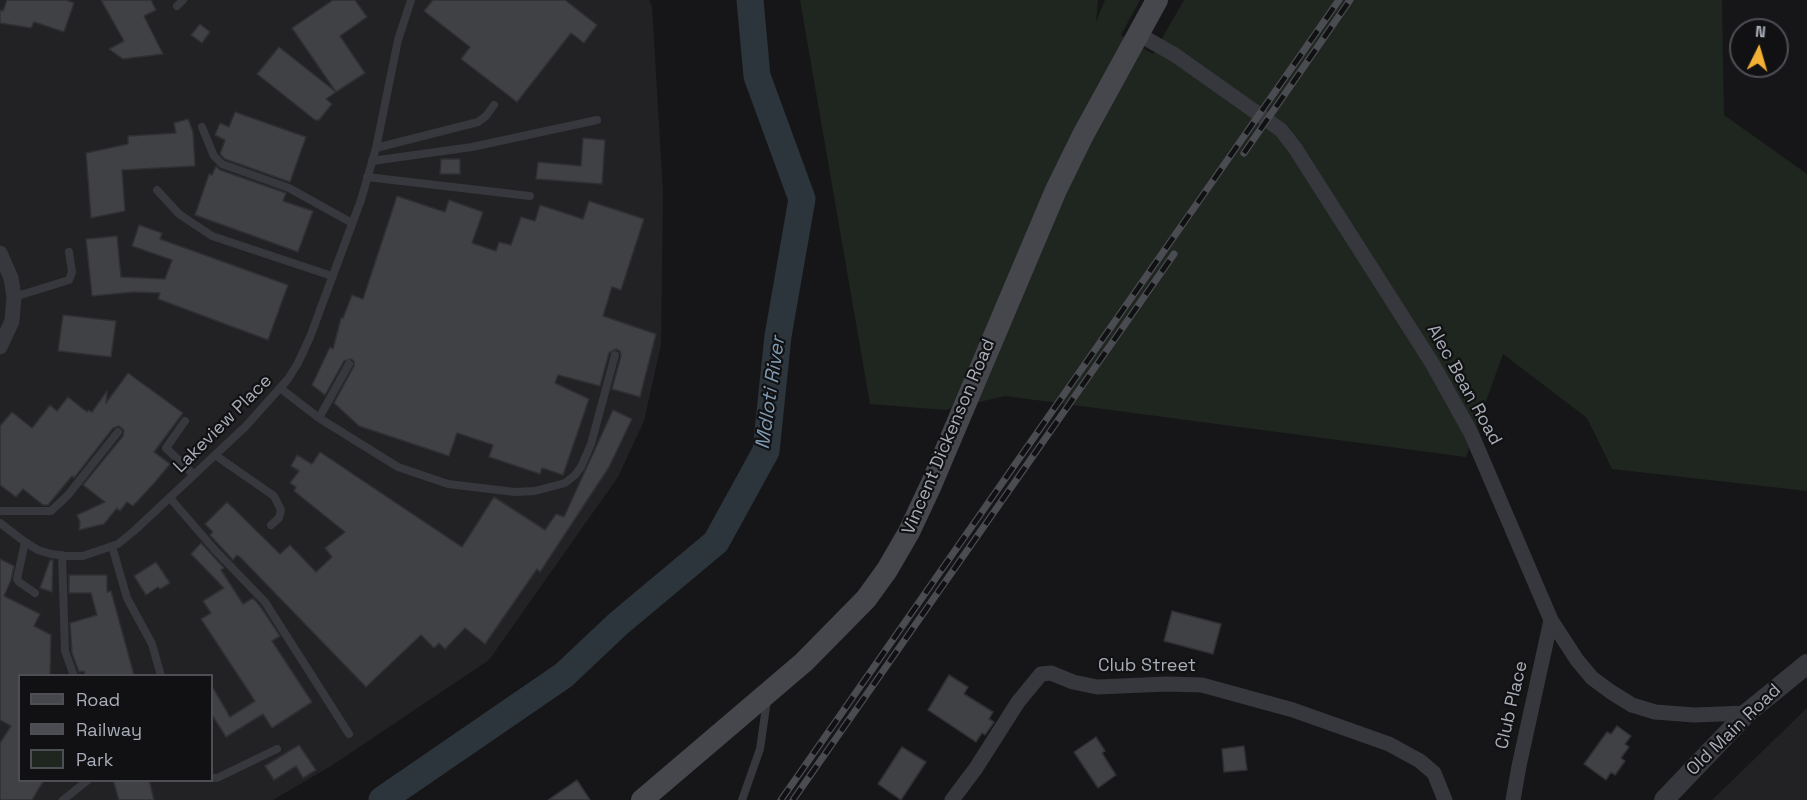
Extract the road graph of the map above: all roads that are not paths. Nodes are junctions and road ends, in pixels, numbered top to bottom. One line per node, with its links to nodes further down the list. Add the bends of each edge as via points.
1 (411, 0): 7 (lane, Lakeview Place, via 398,40)
2 (1157, 0): 3 (main road, Vincent Dickenson Road)
3 (1138, 34): 34 (street, Alec Bean Road, via 1175,55 1281,130 1295,148 1396,304 1471,433); 38 (main road, Vincent Dickenson Road, via 1056,190 909,532 866,599)
4 (494, 105): 7 (lane, via 478,122)
5 (597, 120): 8 (lane, via 472,147)
6 (202, 127): 12 (lane, via 214,156 222,164 289,188)
7 (376, 148): 8 (lane, Lakeview Place)
8 (372, 161): 9 (lane, Lakeview Place)
9 (368, 177): 11 (lane); 12 (lane, Lakeview Place)
10 (157, 190): 15 (lane, via 179,214 212,236)
11 (530, 196)
12 (352, 223): 15 (lane, Lakeview Place)
13 (69, 252): 16 (lane, via 69,280)
14 (0, 253): 16 (street)
15 (333, 276): 20 (lane, Lakeview Place, via 298,363)
16 (14, 297): 17 (street, via 12,321)
17 (0, 347)
18 (615, 355): 21 (lane, via 581,467 565,483 549,489 515,492 448,484 398,467)
19 (349, 364): 21 (lane)
20 (280, 388): 21 (lane); 24 (lane, Lakeview Place)
21 (320, 418)
22 (185, 421): 25 (lane, via 166,448)
23 (118, 432): 27 (lane, via 51,512)
24 (215, 455): 25 (lane, Lakeview Place); 29 (lane, via 274,496 281,510)
25 (194, 475): 26 (lane, Lakeview Place)
26 (170, 498): 31 (lane, Lakeview Place); 40 (lane, via 265,602)
27 (0, 511)
28 (0, 523): 30 (lane, Lakeview Place)
29 (271, 525)
30 (25, 542): 32 (lane, Lakeview Place, via 38,550); 33 (lane, via 17,579)
31 (112, 546): 32 (lane, Lakeview Place, via 83,556); 37 (lane, via 127,598 152,644)
32 (62, 555): 36 (lane, via 65,651)
33 (35, 593)
34 (1551, 620): 39 (street, Alec Bean Road, via 1592,678 1632,705 1655,712 1694,715); 49 (street, Club Place)
35 (1807, 664): 39 (street, Old Main Road)
36 (74, 674)
37 (161, 674)
38 (768, 693): 45 (main road, Vincent Dickenson Road); 46 (lane, via 760,749)
39 (1747, 713): 50 (street, Old Main Road)
40 (349, 734)
41 (277, 749): 42 (lane)
42 (213, 778)
43 (86, 782): 44 (lane)
44 (63, 800)
45 (642, 800)
46 (742, 800)
47 (952, 800): 48 (street, Club Street, via 1018,702 1041,674 1051,673 1097,687 1202,685 1293,710 1389,744 1420,761 1434,773)
48 (1445, 800)
49 (1514, 800)
50 (1664, 800)

